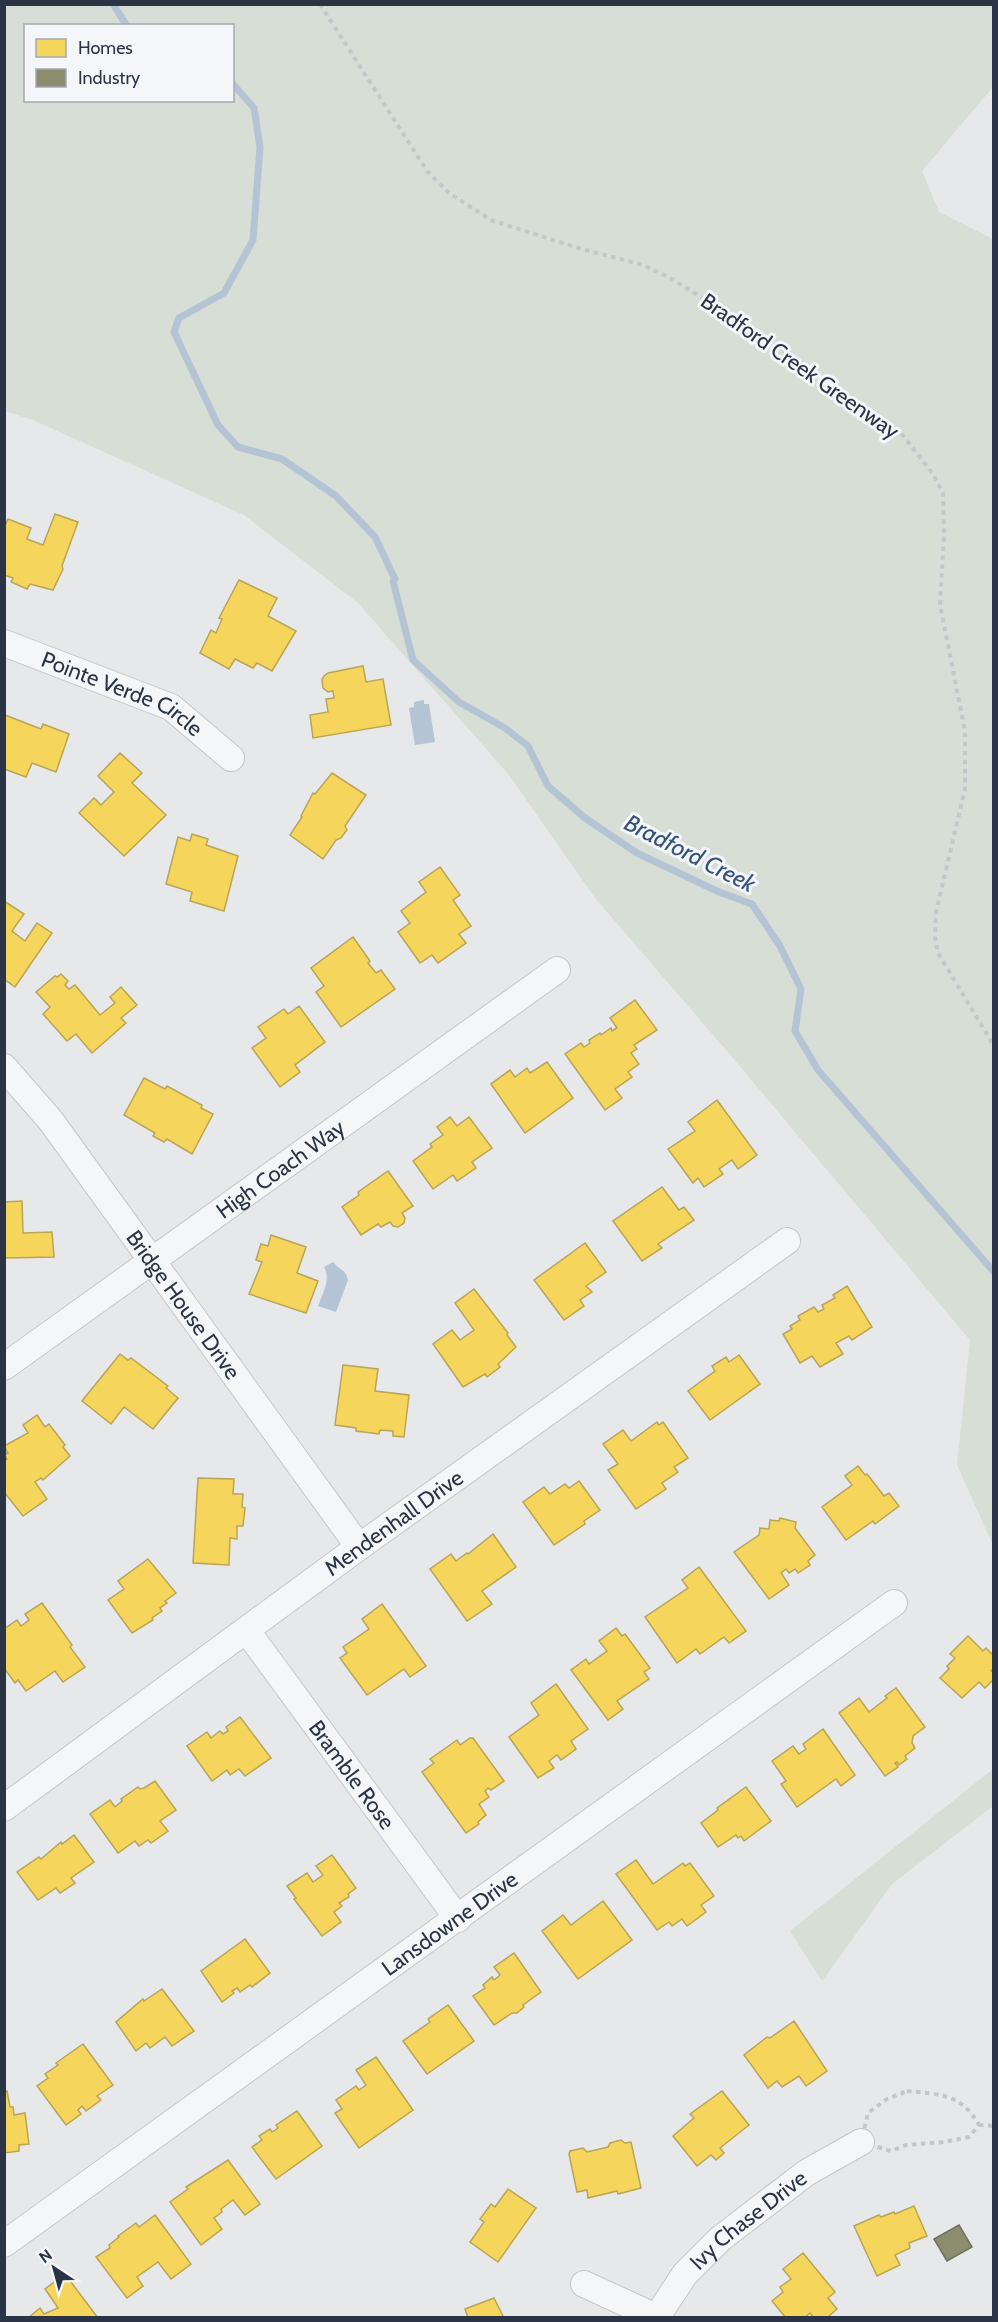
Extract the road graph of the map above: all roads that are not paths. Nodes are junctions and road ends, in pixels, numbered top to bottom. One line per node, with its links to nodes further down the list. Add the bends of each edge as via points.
1 (4, 643): 2 (street, Pointe Verde Circle, via 171,707)
2 (231, 758)
3 (557, 969): 6 (street, High Coach Way)
4 (4, 1067): 6 (street, Bridge House Drive, via 51,1121)
5 (787, 1241): 8 (street, Mendenhall Drive)
6 (151, 1260): 7 (street, High Coach Way); 8 (street, Bridge House Drive)
7 (4, 1367)
8 (359, 1547): 10 (street, Mendenhall Drive)
9 (894, 1603): 12 (street, Lansdowne Drive)
10 (247, 1630): 11 (street, Mendenhall Drive); 12 (street, Bramble Rose)
11 (4, 1808)
12 (458, 1919): 14 (street, Lansdowne Drive)
13 (861, 2142): 16 (street, Ivy Chase Drive, via 806,2173 720,2239 685,2274)
14 (4, 2244)
15 (584, 2284): 16 (street)
16 (656, 2317)

